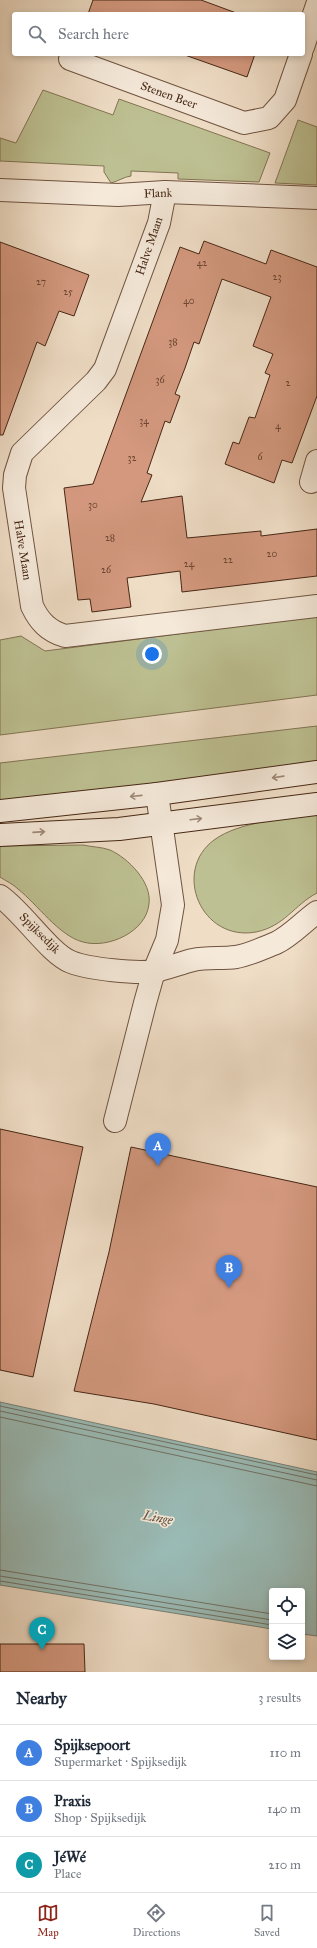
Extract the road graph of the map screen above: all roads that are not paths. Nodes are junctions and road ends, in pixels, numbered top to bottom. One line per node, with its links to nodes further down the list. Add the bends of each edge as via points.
1 (317, 5): 2 (street)
2 (305, 41)
3 (300, 56): 4 (street, Stenen Beer, via 285,100 269,118 244,123)
4 (70, 59)
5 (0, 190): 6 (street, Flank, via 118,195)
6 (165, 192): 7 (street, Flank); 10 (street, Halve Maan, via 159,223 105,369 96,381 22,453 14,488 32,606 44,626 54,633 65,636)
7 (317, 198)
8 (317, 461): 9 (street)
9 (311, 482)
10 (317, 606)
11 (317, 772): 12 (street, one-way to 12)
12 (157, 794): 14 (street, one-way to 14); 15 (street)
13 (317, 804): 15 (street, one-way to 13)
14 (0, 811)
15 (162, 824): 16 (street, one-way to 15); 19 (street, via 173,905 167,940)
16 (0, 835)
17 (0, 896): 19 (street, Spijksedijk, via 70,962 104,970)
18 (317, 912): 19 (street, Spijksedijk, via 292,933 258,951 236,957 194,960)
19 (154, 971): 20 (street)
20 (115, 1121)

